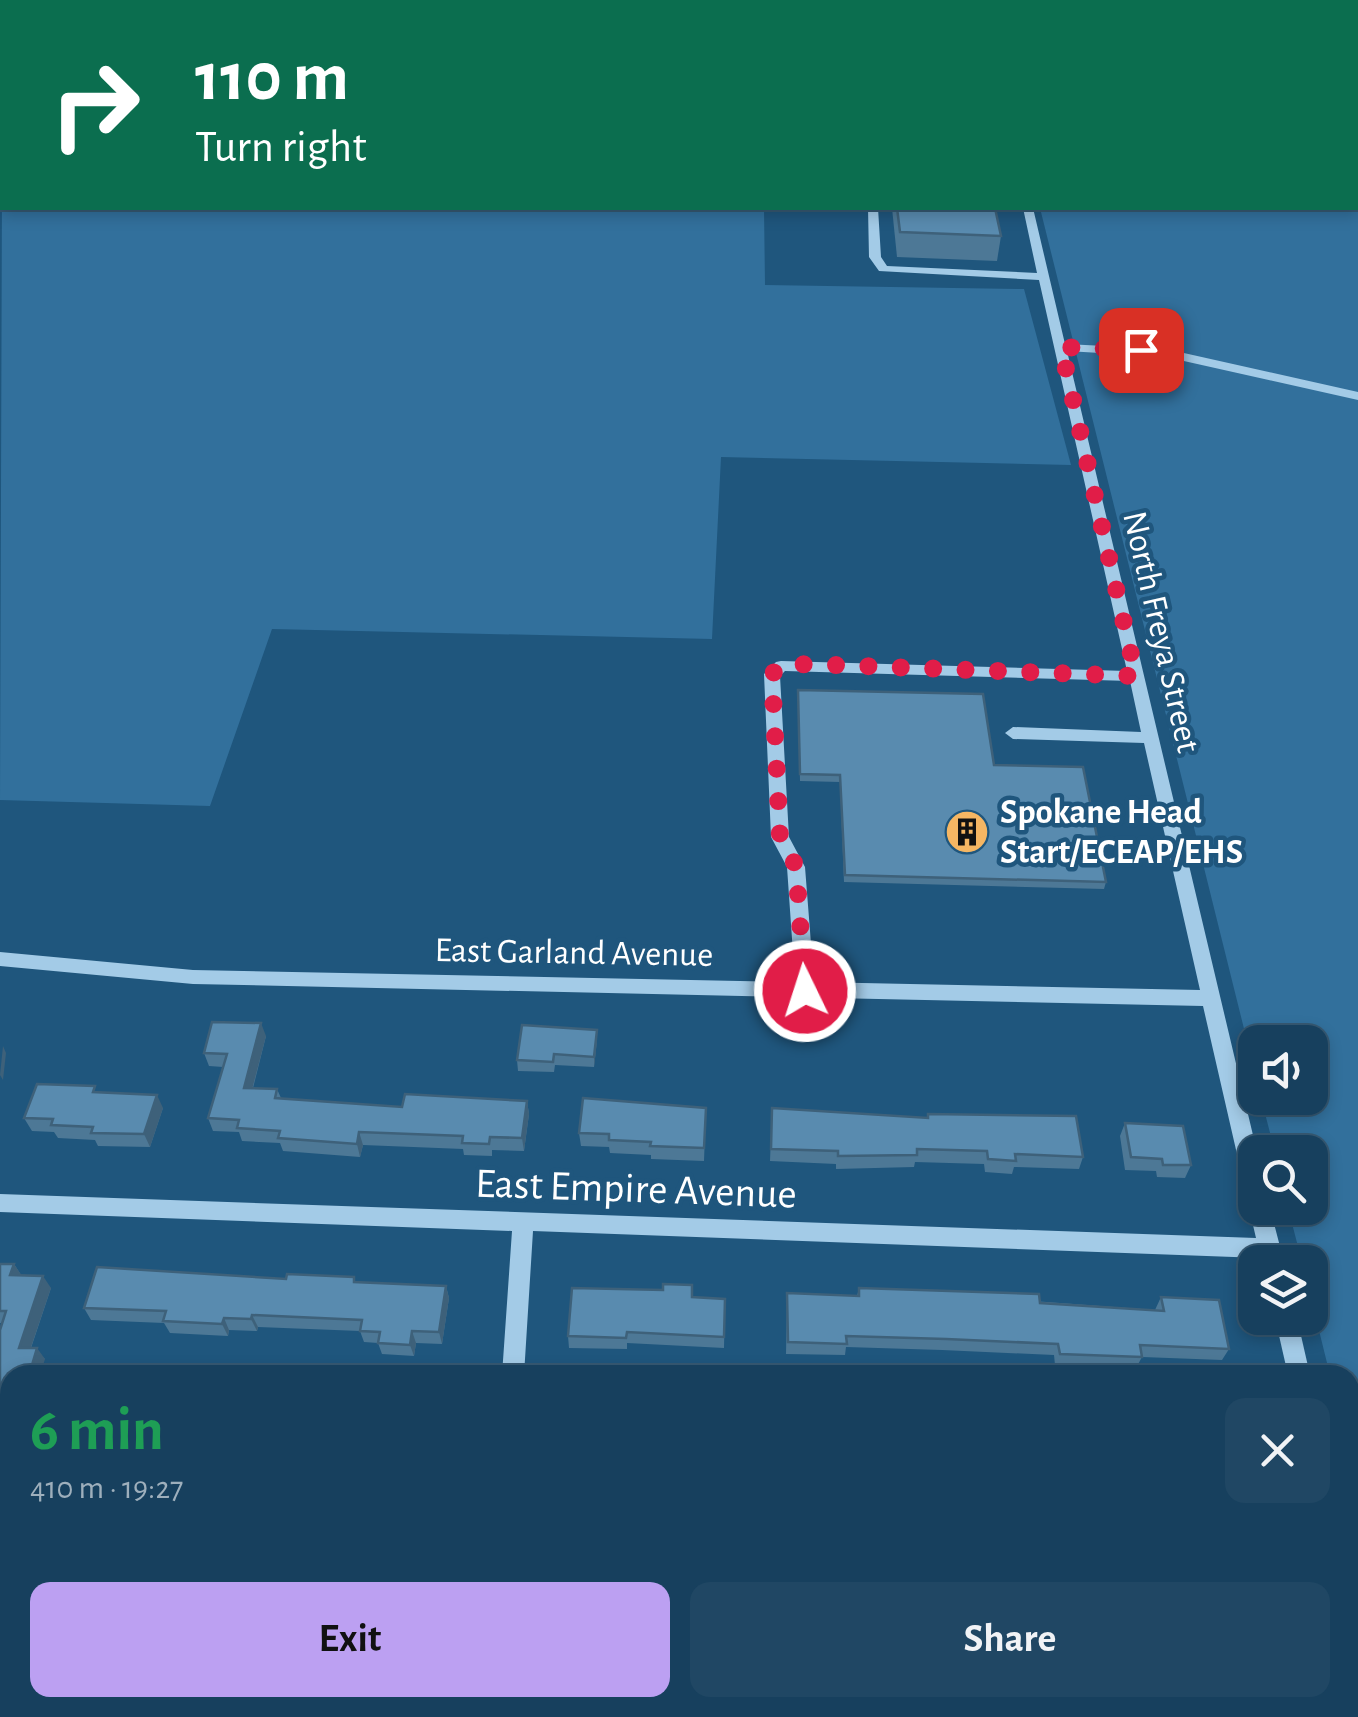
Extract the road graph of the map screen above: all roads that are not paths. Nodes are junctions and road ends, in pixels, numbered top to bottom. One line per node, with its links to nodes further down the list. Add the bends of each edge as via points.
1 (873, 210): 3 (street, via 876,257 883,268)
2 (1028, 210): 3 (street, North Freya Street)
3 (1044, 276): 4 (street, North Freya Street)
4 (1061, 347): 5 (street, via 1166,352); 6 (street, North Freya Street)
5 (1358, 396)
6 (1136, 676): 8 (street, North Freya Street); 10 (street, via 781,666 772,674 780,837 796,866)
7 (1013, 733): 8 (street)
8 (1150, 738): 11 (street, North Freya Street)
9 (0, 959): 10 (street, East Garland Avenue, via 192,977)
10 (805, 991): 11 (street, East Garland Avenue)
11 (1208, 998): 12 (street, North Freya Street)
12 (1242, 1135)
13 (0, 1203): 14 (street, East Empire Avenue)
14 (524, 1222): 15 (street, East Empire Avenue); 17 (street)
15 (1238, 1254)
16 (1290, 1335): 18 (street)
17 (514, 1365)
18 (1297, 1365)

